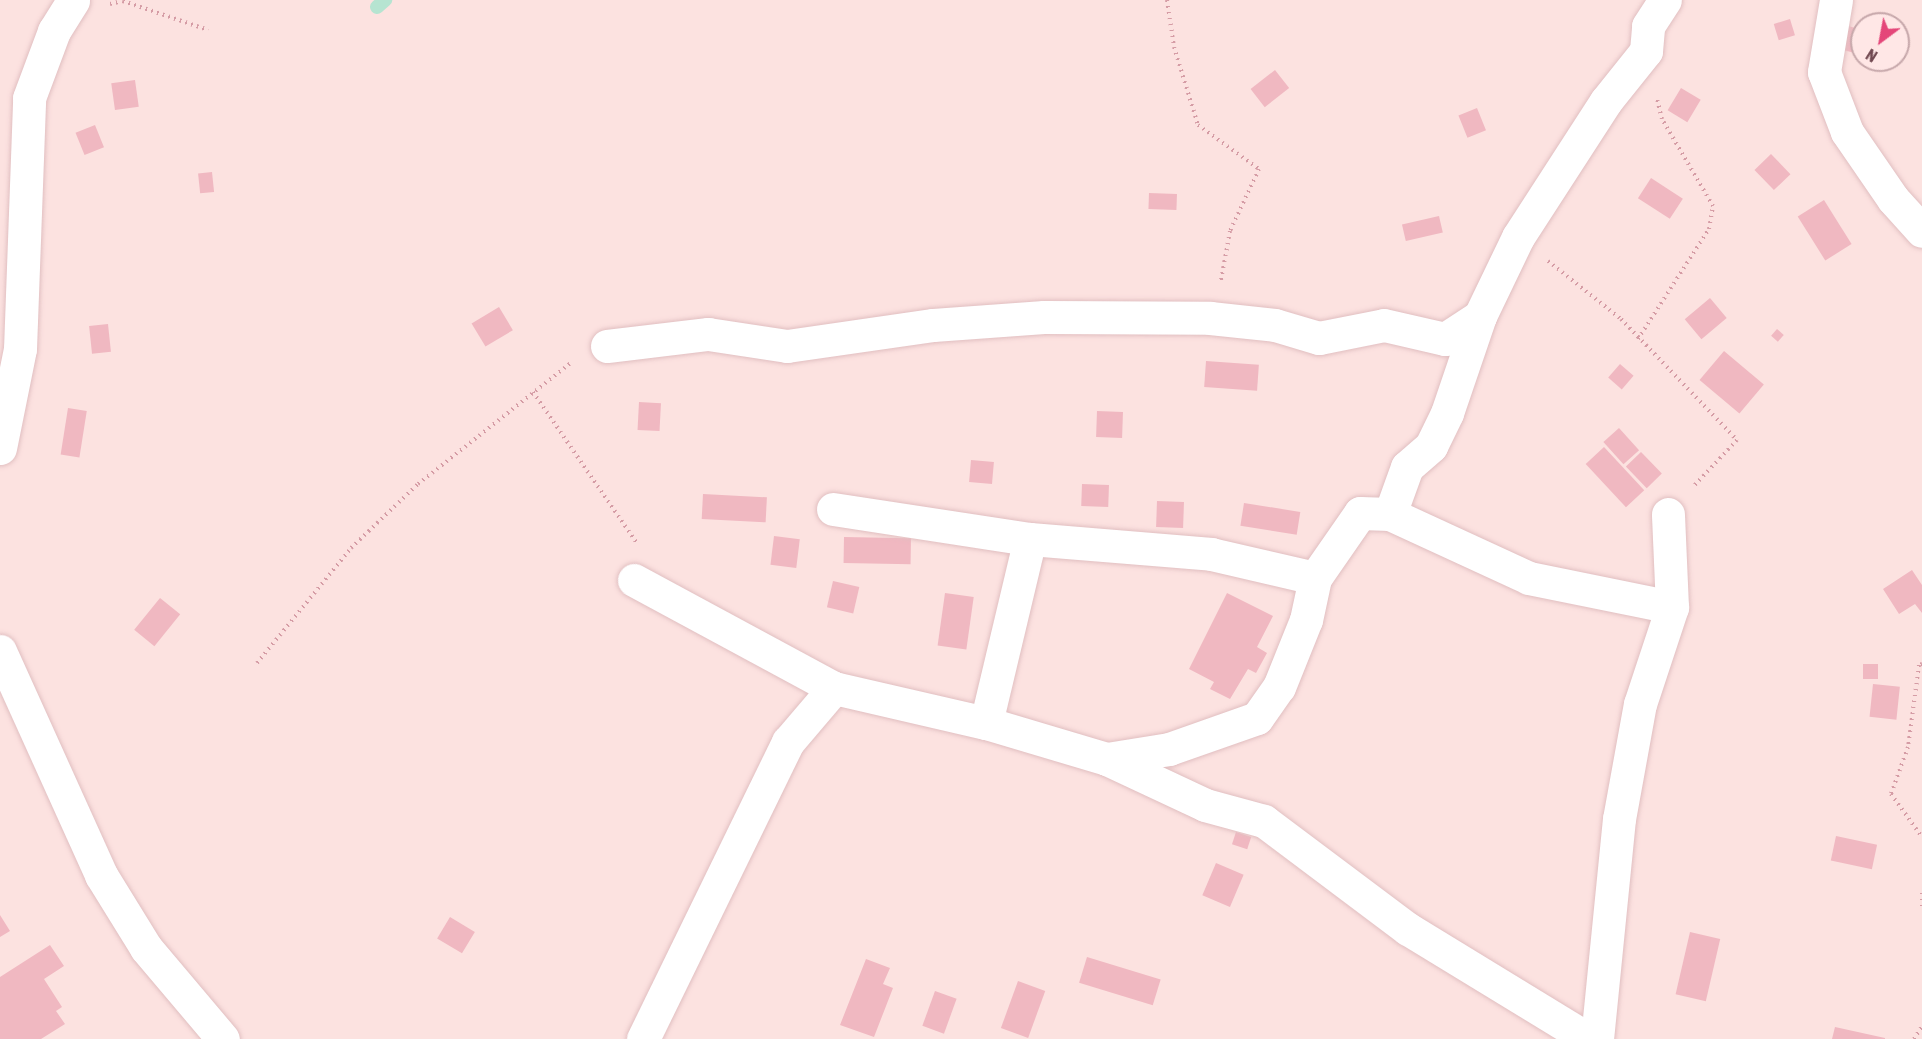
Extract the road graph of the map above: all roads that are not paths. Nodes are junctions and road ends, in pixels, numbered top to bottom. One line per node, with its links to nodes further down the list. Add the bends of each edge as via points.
1 (1665, 0): 5 (street, via 1648,26 1646,51 1606,101 1518,237)
2 (1836, 0): 4 (street, via 1824,72 1847,132 1893,199)
3 (69, 6): 7 (street, via 54,31 29,98 20,349)
4 (1922, 231)
5 (1480, 316): 6 (street, via 1445,339 1384,325 1319,338 1275,325 1210,318 1044,317 933,325 787,346 708,334); 9 (street, via 1447,413 1431,446 1407,467)
6 (608, 346)
7 (0, 448)
8 (833, 509): 11 (street)
9 (1390, 514): 12 (street, via 1360,513); 14 (street, via 1529,578)
10 (1668, 514): 14 (street)
11 (1030, 539): 12 (street, via 1211,554); 17 (street)
12 (1315, 578): 18 (street, via 1306,620 1279,687 1257,718 1169,749)
13 (634, 580): 16 (street)
14 (1672, 607): 22 (street, via 1640,704 1619,819)
15 (0, 651): 19 (street, via 101,875 159,966)
16 (834, 688): 17 (street); 20 (street, via 788,742)
17 (986, 723): 18 (street)
18 (1107, 759): 21 (street, via 1205,806 1264,821 1408,929)
19 (224, 1039)
20 (642, 1039)
21 (1588, 1039)
22 (1597, 1039)

